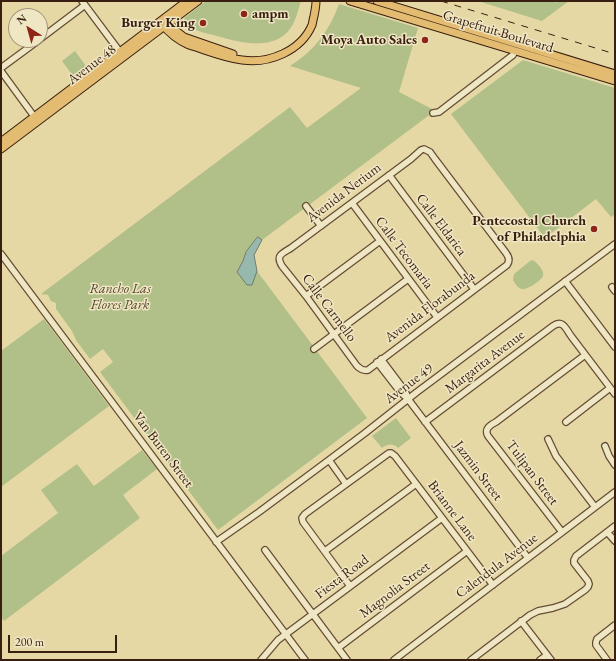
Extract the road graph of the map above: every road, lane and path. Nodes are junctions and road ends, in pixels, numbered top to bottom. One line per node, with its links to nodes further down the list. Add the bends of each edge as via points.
1 (187, 1): 7 (main road, Avenue 48)
2 (198, 1): 7 (main road, Avenue 48)
3 (350, 1): 10 (main road, Grapefruit Boulevard)
4 (377, 1): 12 (main road, Grapefruit Boulevard)
5 (316, 2): 7 (main road, via 313,17 298,37 275,52 255,56 240,56 190,39 179,34)
6 (84, 3): 8 (street); 11 (street)
7 (165, 22): 11 (main road, Avenue 48); 16 (main road, Avenue 48)
8 (48, 32)
9 (28, 48): 13 (street)
10 (515, 51): 12 (main road, via 526,50 582,67); 15 (main road, Grapefruit Boulevard); 17 (street, via 500,66 439,112)
11 (120, 52): 16 (main road, via 121,55 90,79); 18 (main road, Avenue 48)
12 (596, 68): 14 (main road, Grapefruit Boulevard)
13 (1, 70): 18 (street)
14 (615, 74)
15 (615, 82)
16 (85, 86): 18 (main road, Avenue 48)
17 (433, 113)
18 (36, 119): 19 (main road, Avenue 48); 20 (main road, Avenue 48)
19 (1, 142)
20 (1, 149)
21 (389, 175): 22 (street, Avenida Nerium); 29 (street, Avenida Nerium, via 421,150 430,152); 32 (street, Calle Eldarica)
22 (352, 203): 24 (street, Avenida Nerium); 25 (street, Calle Tecomaria)
23 (306, 206): 24 (street)
24 (321, 226): 28 (street, Avenida Nerium, via 281,254)
25 (380, 241): 30 (street, Calle Tecomaria); 33 (street)
26 (615, 244): 31 (street, Avenue 49)
27 (1, 254): 59 (street, Van Buren Street)
28 (279, 259): 33 (street, Calle Carmello, via 280,264)
29 (509, 261): 32 (street, Avenida Florabunda)
30 (408, 279): 34 (street, Calle Tecomaria); 35 (street)
31 (565, 281): 36 (street); 43 (street, Avenue 49)
32 (474, 289): 34 (street, Avenida Florabunda)
33 (306, 296): 35 (street, Calle Carmello)
34 (437, 317): 39 (street, Avenida Florabunda)
35 (334, 334): 37 (street); 40 (street, Calle Carmello, via 358,368)
36 (615, 347)
37 (314, 349)
38 (585, 355): 41 (street); 44 (street, Margarita Avenue, via 559,323); 56 (street, Tulipan Street, via 488,428 486,433)
39 (379, 360): 40 (street, Avenida Florabunda, via 368,370); 43 (street, Jazmin Street, via 401,394)
40 (363, 370)
41 (610, 388): 42 (street); 45 (street)
42 (615, 394)
43 (408, 399): 44 (street, Jazmin Street); 48 (street, Avenue 49)
44 (425, 422): 63 (street, Jazmin Street)
45 (566, 422)
46 (548, 439): 53 (street, via 556,456)
47 (605, 446): 49 (street)
48 (329, 460): 50 (street); 59 (street, Avenue 49)
49 (615, 465)
50 (346, 484): 51 (street, Brianne Lane, via 389,453 394,454); 62 (street, via 302,518)
51 (416, 484): 54 (street, Brianne Lane); 62 (street)
52 (615, 492): 53 (street, Calendula Avenue)
53 (595, 507): 56 (street, Calendula Avenue)
54 (442, 518): 61 (street, Brianne Lane); 65 (street, Fiesta Road)
55 (615, 526): 57 (street)
56 (562, 532): 63 (street, Calendula Avenue)
57 (607, 532): 58 (street); 67 (street, via 574,560 588,580 589,584 585,590 565,604 538,611)
58 (615, 541)
59 (216, 542): 69 (street, Van Buren Street)
60 (265, 550): 66 (street)
61 (467, 551): 64 (street, Brianne Lane); 70 (street, Magnolia Street)
62 (325, 552): 65 (street)
63 (528, 558): 64 (street, Calendula Avenue)
64 (493, 585): 75 (street, Calendula Avenue)
65 (350, 586): 66 (street, Fiesta Road)
66 (312, 614): 69 (street, Fiesta Road); 70 (street)
67 (522, 621): 71 (street); 76 (street)
68 (615, 625): 78 (street, via 596,642)
69 (286, 634): 72 (street, Fiesta Road); 73 (street, Van Buren Street)
70 (338, 648): 74 (street)
71 (549, 657): 77 (street)
72 (261, 660)
73 (305, 660)
74 (347, 660)
75 (394, 660)
76 (471, 660)
77 (540, 660)
78 (607, 660)

